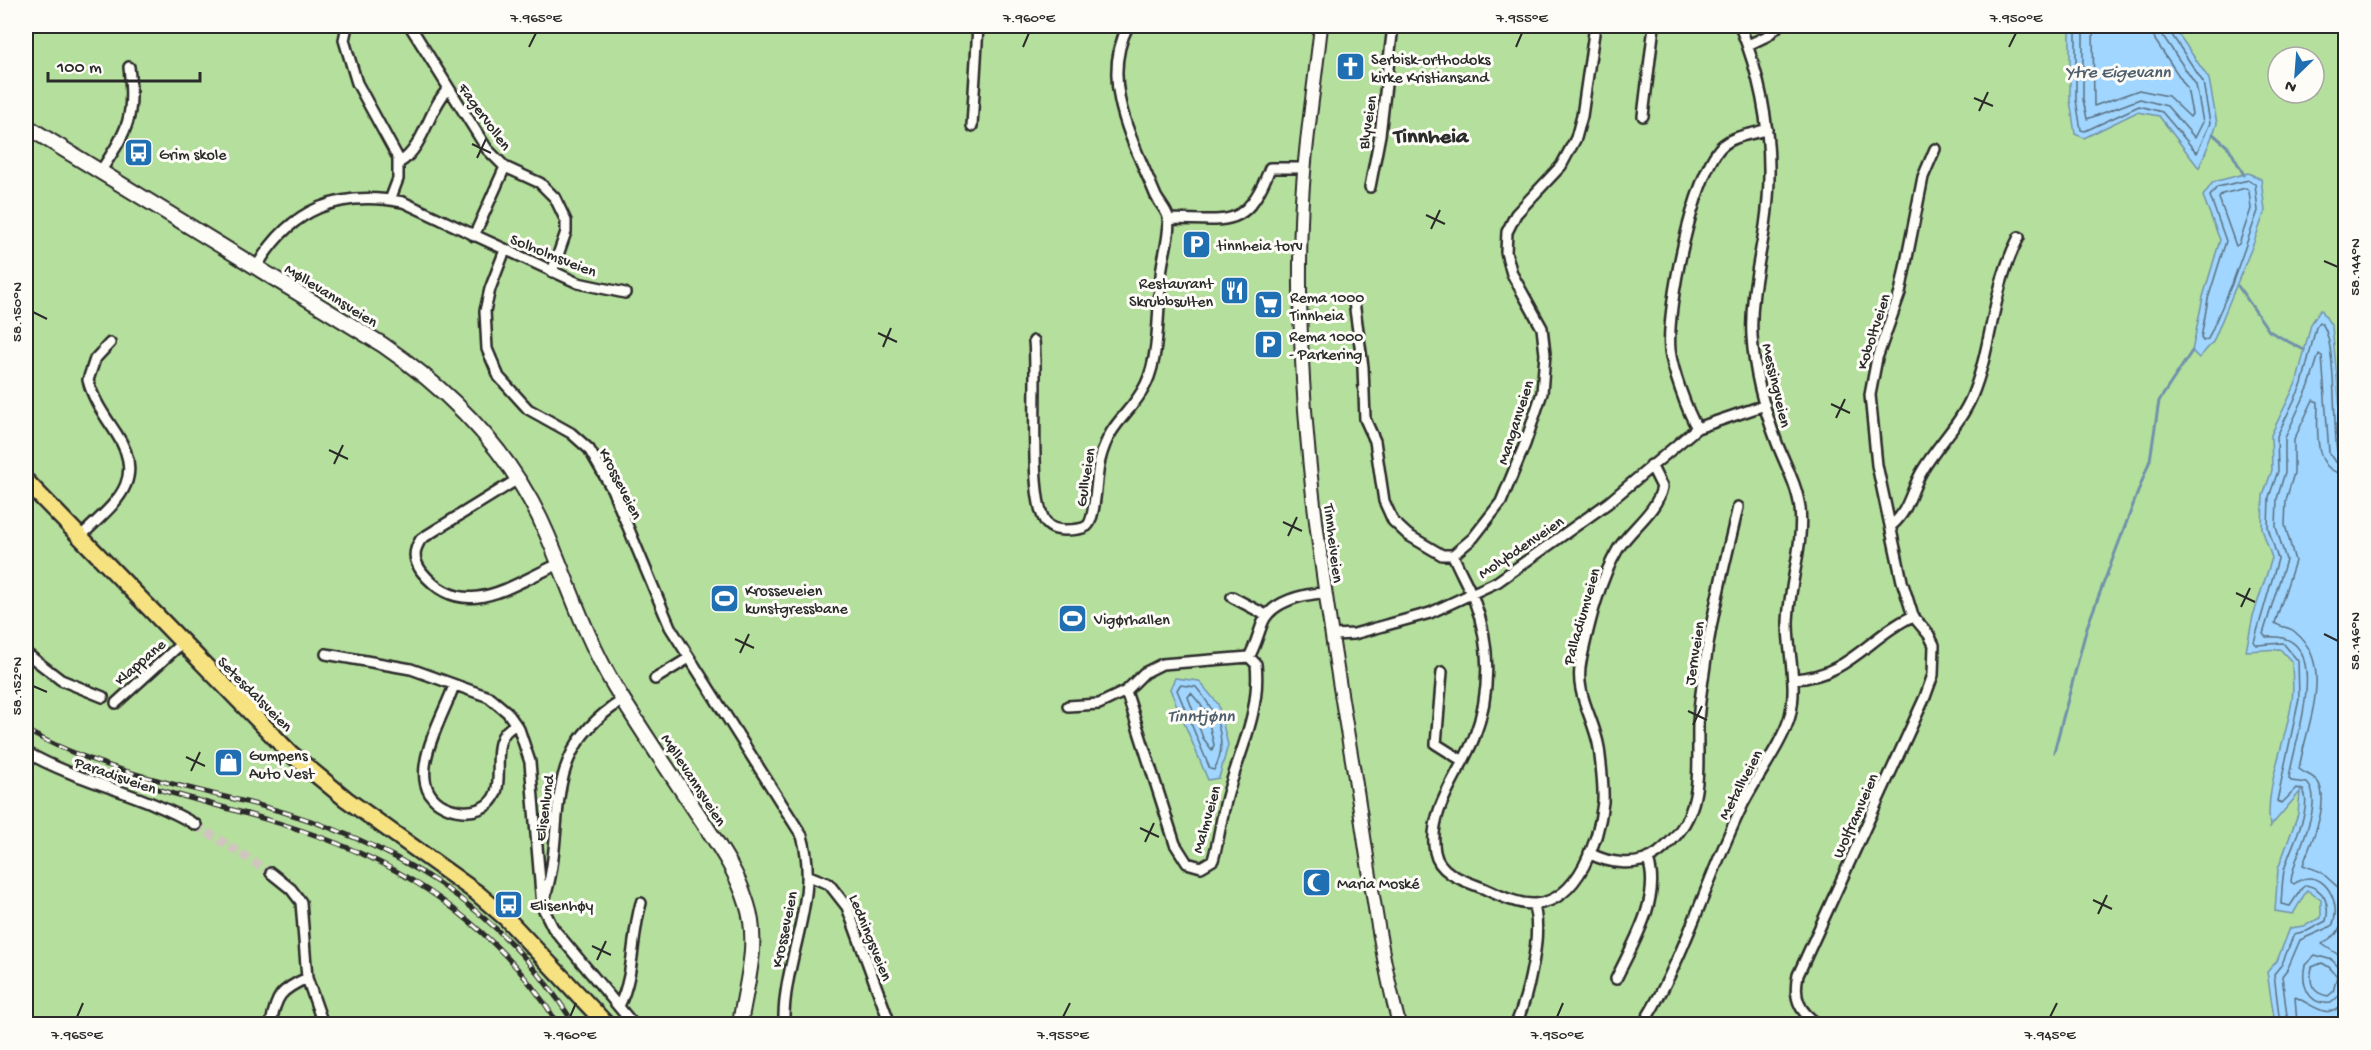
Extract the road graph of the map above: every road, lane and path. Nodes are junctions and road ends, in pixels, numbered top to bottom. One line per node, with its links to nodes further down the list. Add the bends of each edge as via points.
1 (347, 26): 19 (street, via 344,40 357,82 394,146)
2 (410, 26): 13 (street, Fagervollen)
3 (978, 26): 16 (street)
4 (1128, 26): 25 (street, via 1116,64 1118,100)
5 (1321, 26): 21 (street, Tinnheiveien)
6 (1393, 26): 23 (street, Blyveien)
7 (1595, 26): 43 (street, Manganveien, via 1576,138 1561,166 1516,214 1507,232 1506,252 1512,274 1537,315 1544,341 1540,399 1501,502 1473,538)
8 (1654, 26): 14 (street)
9 (1740, 26): 11 (street, Messingveien)
10 (1778, 26): 11 (street)
11 (1748, 45): 17 (street, Messingveien)
12 (129, 67): 22 (street, via 131,115)
13 (448, 89): 19 (street, via 412,151); 20 (street, Fagervollen, via 479,137)
14 (1643, 116)
15 (26, 126): 22 (main road, Møllevannsveien)
16 (972, 126)
17 (1767, 129): 35 (street, Messingveien, via 1770,176 1751,311 1756,366); 36 (street, via 1735,138 1719,149 1699,191 1678,271 1670,340 1672,364)
18 (1935, 149): 41 (street, Koboltveien, via 1923,177 1900,293 1872,376 1877,465)
19 (399, 163): 24 (street)
20 (505, 166): 26 (street); 30 (street, Fagervollen, via 548,189 561,210 566,232)
21 (1304, 168): 25 (street, via 1270,168 1251,205 1231,219); 45 (street, Tinnheiveien, via 1304,382)
22 (100, 172): 29 (main road, Møllevannsveien)
23 (1370, 187)
24 (390, 200): 26 (street, Solholmsveien, via 403,202); 29 (street, Solholmsveien, via 354,197 325,205 296,220)
25 (1168, 219): 33 (street, Gullveien, via 1147,381 1107,437 1096,476 1093,516 1080,529 1055,529 1041,512 1036,477)
26 (474, 236): 28 (street, Solholmsveien)
27 (2019, 237): 41 (street, via 2004,271 1972,396)
28 (505, 250): 30 (street, Solholmsveien); 54 (street, Krosseveien, via 485,311 487,350 499,377 528,409 572,432 589,449 612,489 661,608)
29 (260, 261): 38 (main road, Møllevannsveien, via 429,378 468,415)
30 (552, 272): 31 (street, Solholmsveien, via 591,287)
31 (626, 292)
32 (1354, 302): 43 (street, via 1365,419 1375,441 1384,501 1393,520 1408,535 1442,555)
33 (1034, 341)
34 (110, 343): 42 (street, via 95,360 88,380 99,407 127,452 129,478 114,504)
35 (1765, 405): 36 (street, Molybdenveien); 57 (street, Messingveien, via 1799,503 1800,533 1788,621)
36 (1696, 428): 37 (street, Molybdenveien)
37 (1651, 465): 46 (street, Molybdenveien, via 1514,572); 69 (street, Palladiumveien, via 1662,487 1660,496 1611,561 1581,661 1579,686 1598,745 1603,799)
38 (518, 479): 44 (main road, Møllevannsveien); 44 (street, via 421,539 414,553 415,562 440,589 469,599 488,596)
39 (26, 483): 42 (highway, Setesdalsveien)
40 (1737, 507): 70 (street, Jernveien, via 1707,652 1699,714 1700,774 1694,802 1685,825)
41 (1892, 525): 49 (street, Koboltveien)
42 (80, 537): 51 (highway, Setesdalsveien)
43 (1453, 555): 46 (street)
44 (560, 564): 62 (main road, Møllevannsveien, via 599,658)
45 (1324, 593): 48 (street, via 1285,602); 50 (street, Tinnheiveien)
46 (1472, 595): 50 (street, Molybdenveien, via 1382,627); 67 (street, via 1485,644 1487,670 1478,725)
47 (1232, 597): 48 (street)
48 (1266, 615): 55 (street)
49 (1913, 616): 57 (street, via 1837,669 1817,677); 91 (street, Wolframveien, via 1934,645 1933,675 1798,975 1797,1000 1804,1014)
50 (1333, 635): 88 (street, Tinnheiveien, via 1378,927)
51 (182, 643): 63 (street, Klappane); 76 (highway, Setesdalsveien, via 312,773 477,893)
52 (26, 653): 61 (street, Klappane, via 61,680)
53 (326, 654): 59 (street, via 411,669)
54 (689, 657): 58 (street); 72 (street, Krosseveien, via 790,812 807,849)
55 (1249, 657): 60 (street, via 1162,664 1144,673); 60 (street, Malmveien, via 1256,664 1257,675 1251,723 1227,797 1213,860 1201,867 1187,863 1175,844)
56 (1442, 672): 67 (street, via 1436,744)
57 (1794, 679): 90 (street, Metallveien, via 1785,733 1742,806)
58 (655, 680)
59 (454, 685): 65 (street, via 489,697); 65 (street, via 425,765 428,788 438,803 469,811 492,801 499,776 498,744 503,733)
60 (1126, 691): 64 (street, via 1099,704)
61 (103, 697)
62 (623, 700): 75 (street, Elisenlund, via 591,725 564,769 550,878); 85 (main road, Møllevannsveien, via 724,854 744,894 753,949)
63 (116, 703)
64 (1068, 706)
65 (516, 725): 75 (street, via 530,762)
66 (26, 752): 68 (street, Paradisveien, via 78,778 166,808)
67 (1464, 761): 74 (street, via 1436,821 1436,856 1448,873 1460,879 1508,899)
68 (196, 825)
69 (1589, 853): 70 (street, via 1612,862); 74 (street, Palladiumveien, via 1567,890)
70 (1648, 860): 78 (street, via 1652,874 1649,898)
71 (271, 873): 77 (street, via 301,902)
72 (808, 876): 86 (street, Krosseveien); 87 (street, Ledningsveien, via 829,884 847,908)
73 (641, 903): 79 (street, via 629,976)
74 (1533, 904): 89 (street, via 1536,920 1531,964)
75 (542, 906): 79 (street, via 553,928)
76 (539, 953): 82 (highway, Setesdalsveien); 83 (highway, Setesdalsveien)
77 (307, 978): 80 (street, via 281,992); 81 (street)
78 (1616, 979)
79 (619, 1006): 84 (street)
80 (271, 1024)
81 (323, 1024)
82 (592, 1024)
83 (606, 1024)
84 (633, 1024)
85 (740, 1024)
86 (784, 1024)
87 (890, 1024)
88 (1399, 1024)
89 (1515, 1024)
90 (1643, 1024)
91 (1818, 1024)

